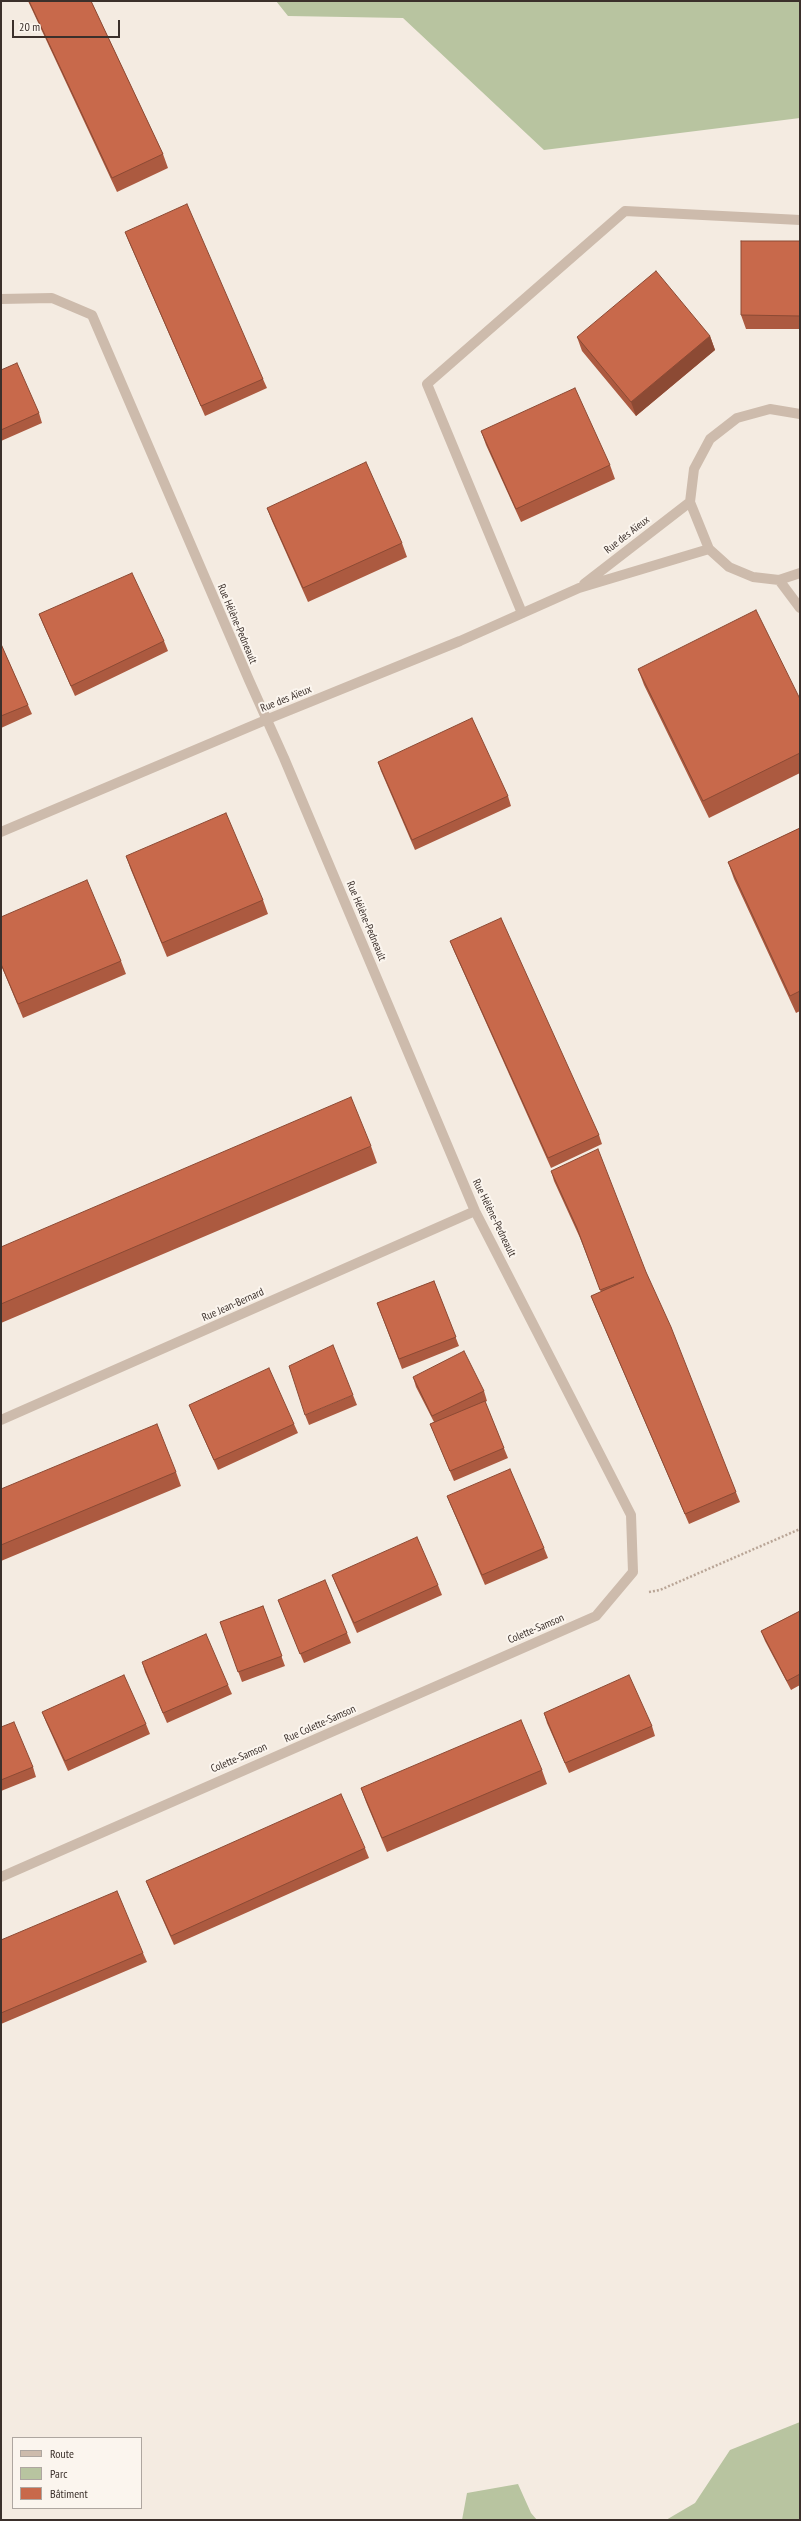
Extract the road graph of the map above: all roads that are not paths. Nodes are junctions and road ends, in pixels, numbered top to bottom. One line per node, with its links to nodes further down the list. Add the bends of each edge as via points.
1 (800, 220): 10 (street, via 625,211 427,384)
2 (1, 299): 11 (street, Rue Hélène-Pedneault, via 52,298 92,315)
3 (800, 414): 4 (street, via 770,409 737,418 710,439 694,469)
4 (690, 502): 5 (street); 8 (street, Rue des Aïeux)
5 (709, 549): 7 (street, via 729,567 753,577); 8 (street, Rue des Aïeux)
6 (800, 573): 7 (street)
7 (779, 580): 9 (street)
8 (579, 588): 10 (street, Rue des Aïeux)
9 (800, 608)
10 (522, 613): 11 (street, Rue des Aïeux)
11 (268, 719): 12 (street, Rue des Aïeux); 13 (street, Rue Hélène-Pedneault)
12 (1, 832)
13 (475, 1211): 14 (street, Rue Jean-Bernard); 15 (street, Rue Hélène-Pedneault, via 631,1515)
14 (1, 1420)
15 (633, 1572): 16 (street, Rue Colette-Samson)
16 (596, 1616): 17 (street, Colette-Samson); 18 (street, Rue Colette-Samson)
17 (1, 1873)
18 (1, 1877)

